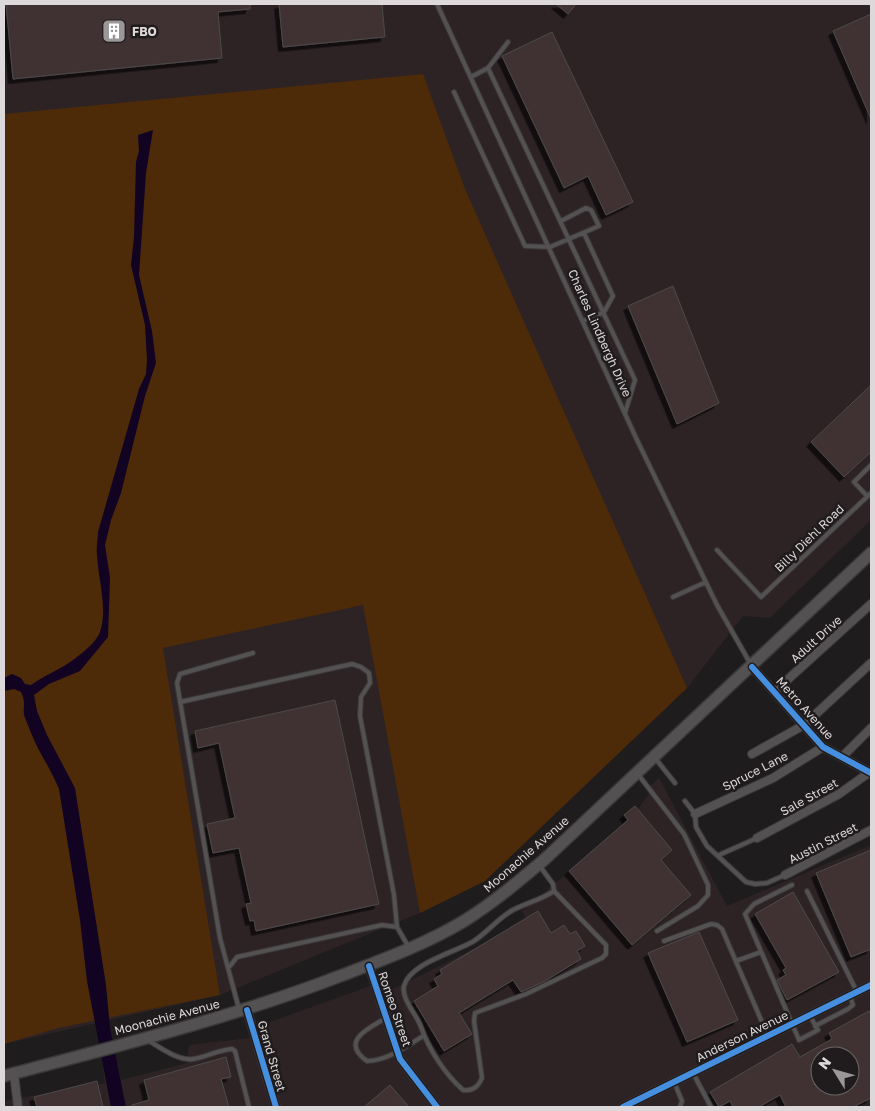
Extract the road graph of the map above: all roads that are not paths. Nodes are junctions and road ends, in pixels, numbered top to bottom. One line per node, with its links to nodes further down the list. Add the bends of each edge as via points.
1 (437, 4): 4 (lane, Charles Lindbergh Drive)
2 (508, 42): 3 (lane)
3 (488, 68): 4 (lane); 6 (lane)
4 (471, 76): 9 (lane, Charles Lindbergh Drive)
5 (454, 92): 9 (lane, via 525,246)
6 (561, 220): 7 (lane, via 586,208 590,210 599,226); 8 (lane)
7 (584, 233): 8 (lane); 10 (lane, via 613,296)
8 (570, 239): 9 (lane); 10 (lane)
9 (550, 247): 11 (lane, Charles Lindbergh Drive)
10 (604, 312): 11 (lane); 12 (lane, via 635,380)
11 (583, 321): 12 (lane, Charles Lindbergh Drive)
12 (625, 413): 18 (lane, Charles Lindbergh Drive)
13 (871, 465): 15 (lane, via 854,482)
14 (871, 493): 15 (lane, Billy Diehl Road)
15 (867, 496): 16 (lane, Billy Diehl Road, via 761,597)
16 (717, 550)
17 (871, 553): 23 (main road, Moonachie Avenue)
18 (706, 582): 19 (lane); 23 (lane, Charles Lindbergh Drive)
19 (673, 597)
20 (871, 604): 24 (street, Adult Drive)
21 (253, 653): 25 (lane, via 180,674 177,683)
22 (871, 663): 26 (street)
23 (752, 667): 24 (street, Metro Avenue); 31 (main road, Moonachie Avenue)
24 (775, 691): 26 (street, Metro Avenue)
25 (180, 702): 45 (lane, via 352,664 361,666 369,674 370,683 361,696 360,716 394,895); 51 (lane, via 220,938)
26 (804, 725): 28 (street, Metro Avenue); 29 (street)
27 (871, 728): 30 (street)
28 (823, 747): 30 (street, Metro Avenue); 36 (street, Spruce Lane, via 773,778)
29 (752, 754)
30 (843, 756): 33 (street, Metro Avenue)
31 (655, 757): 32 (main road, Moonachie Avenue); 34 (lane)
32 (637, 773): 40 (main road, Moonachie Avenue); 46 (lane, via 684,834 708,885 708,895 698,906)
33 (870, 773): 38 (street, Sale Street, via 839,794)
34 (675, 783)
35 (685, 801): 36 (lane)
36 (695, 814): 39 (lane, via 696,827 704,841)
37 (871, 830): 41 (street, Austin Street)
38 (758, 838): 39 (lane)
39 (720, 855): 41 (lane, via 746,882 766,883)
40 (538, 864): 43 (lane, via 553,884); 48 (main road, Moonachie Avenue, via 499,897 463,921)
41 (785, 875)
42 (792, 885): 49 (lane, via 754,904 746,914)
43 (554, 891): 60 (lane, via 513,910 472,942 432,960 407,980 405,996); 60 (lane, via 606,945 606,954 526,994 475,1013 482,1078 479,1086 463,1090)
44 (807, 892): 54 (lane)
45 (397, 927): 48 (lane); 51 (lane, via 382,925 272,948 236,957)
46 (658, 931)
47 (664, 940): 50 (lane, via 717,924)
48 (410, 948): 52 (main road, Moonachie Avenue)
49 (761, 952): 50 (lane); 58 (lane)
50 (736, 961): 61 (lane)
51 (230, 966): 55 (lane)
52 (369, 966): 55 (main road, Moonachie Avenue); 57 (street, Romeo Street)
53 (871, 985): 54 (street, Anderson Avenue)
54 (853, 994): 56 (street, Anderson Avenue); 59 (lane, via 853,1005)
55 (244, 1011): 62 (main road, Moonachie Avenue); 69 (street, Grand Street)
56 (810, 1015): 58 (street, Anderson Avenue); 59 (lane)
57 (386, 1018): 63 (street, Romeo Street); 63 (lane, via 358,1037 358,1051 367,1061)
58 (791, 1025): 59 (lane, via 799,1040 818,1030); 61 (street, Anderson Avenue)
59 (815, 1026)
60 (422, 1036): 63 (lane)
61 (768, 1036): 64 (street, Anderson Avenue)
62 (142, 1038): 65 (main road, Moonachie Avenue); 68 (lane, via 185,1059 232,1049)
63 (398, 1052): 70 (street, Romeo Street)
64 (693, 1073): 66 (street, Anderson Avenue); 73 (lane)
65 (9, 1075): 67 (street)
66 (674, 1082): 71 (street, Anderson Avenue); 72 (lane, via 682,1101)
67 (15, 1107)
68 (249, 1107)
69 (276, 1107)
70 (437, 1107)
71 (623, 1107)
72 (680, 1107)
73 (711, 1107)

